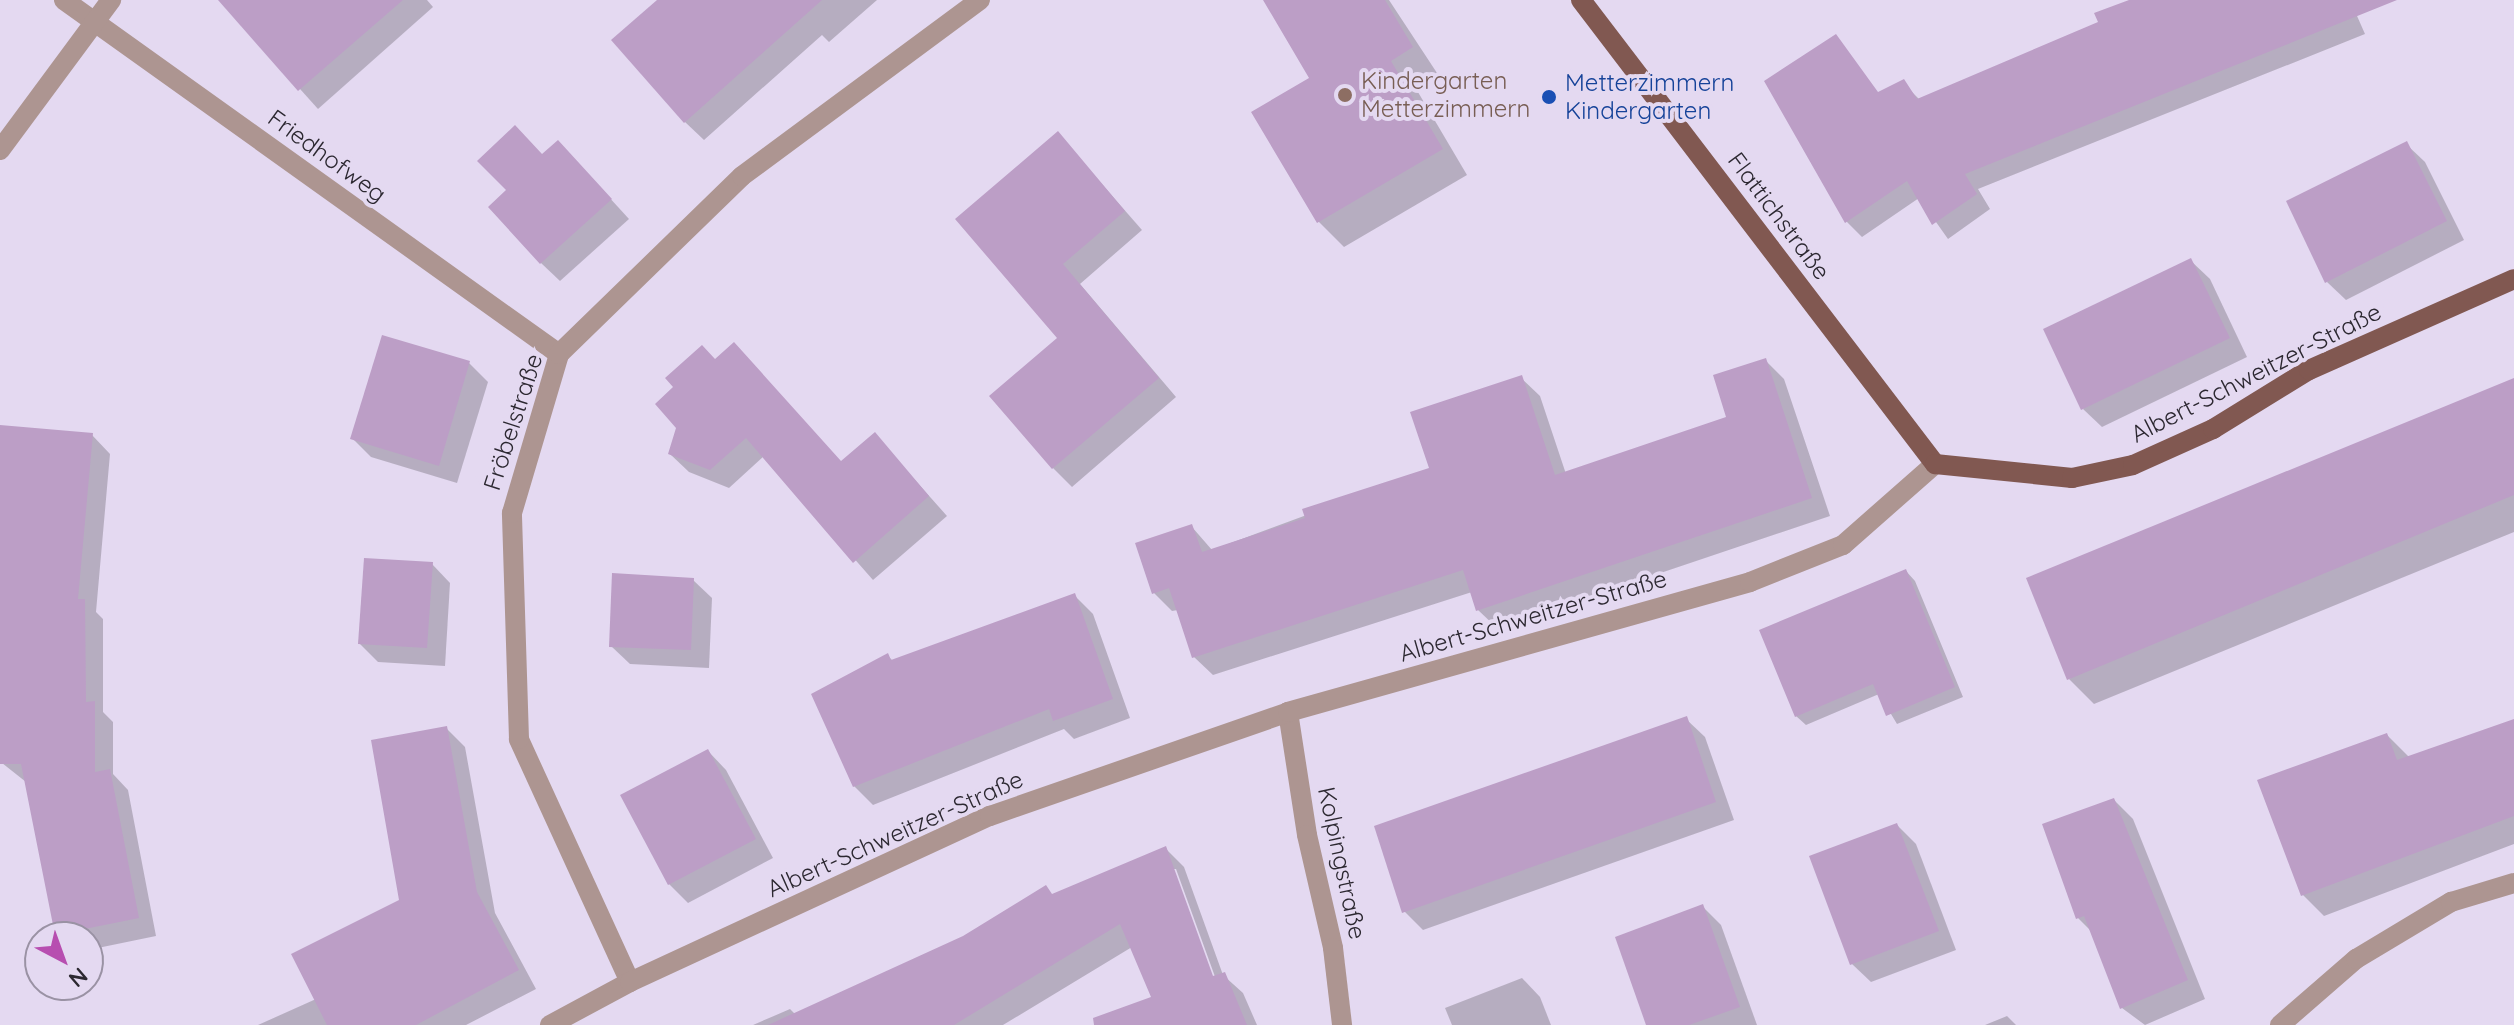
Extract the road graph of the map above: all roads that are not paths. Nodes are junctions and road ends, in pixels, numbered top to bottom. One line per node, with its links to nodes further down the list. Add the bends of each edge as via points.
1 (64, 0): 5 (street, Friedhofweg)
2 (111, 0): 5 (street)
3 (980, 0): 8 (street, Fröbelstraße, via 742,176)
4 (1581, 0): 9 (main road, Flattichstraße)
5 (92, 19): 6 (street); 8 (street, Friedhofweg)
6 (0, 150)
7 (2514, 279): 9 (main road, Albert-Schweitzer-Straße, via 2309,370 2213,429 2133,465 2072,478)
8 (559, 354): 12 (street, Fröbelstraße, via 512,513 519,739)
9 (1935, 464): 10 (street, Albert-Schweitzer-Straße, via 1843,545 1750,582)
10 (1288, 712): 12 (street, Albert-Schweitzer-Straße, via 990,816); 14 (street, Kolpingstraße, via 1333,948)
11 (2514, 883): 15 (street, via 2451,902 2370,951)
12 (630, 982): 13 (street, Albert-Schweitzer-Straße)
13 (550, 1025)
14 (1342, 1025)
15 (2280, 1025)

